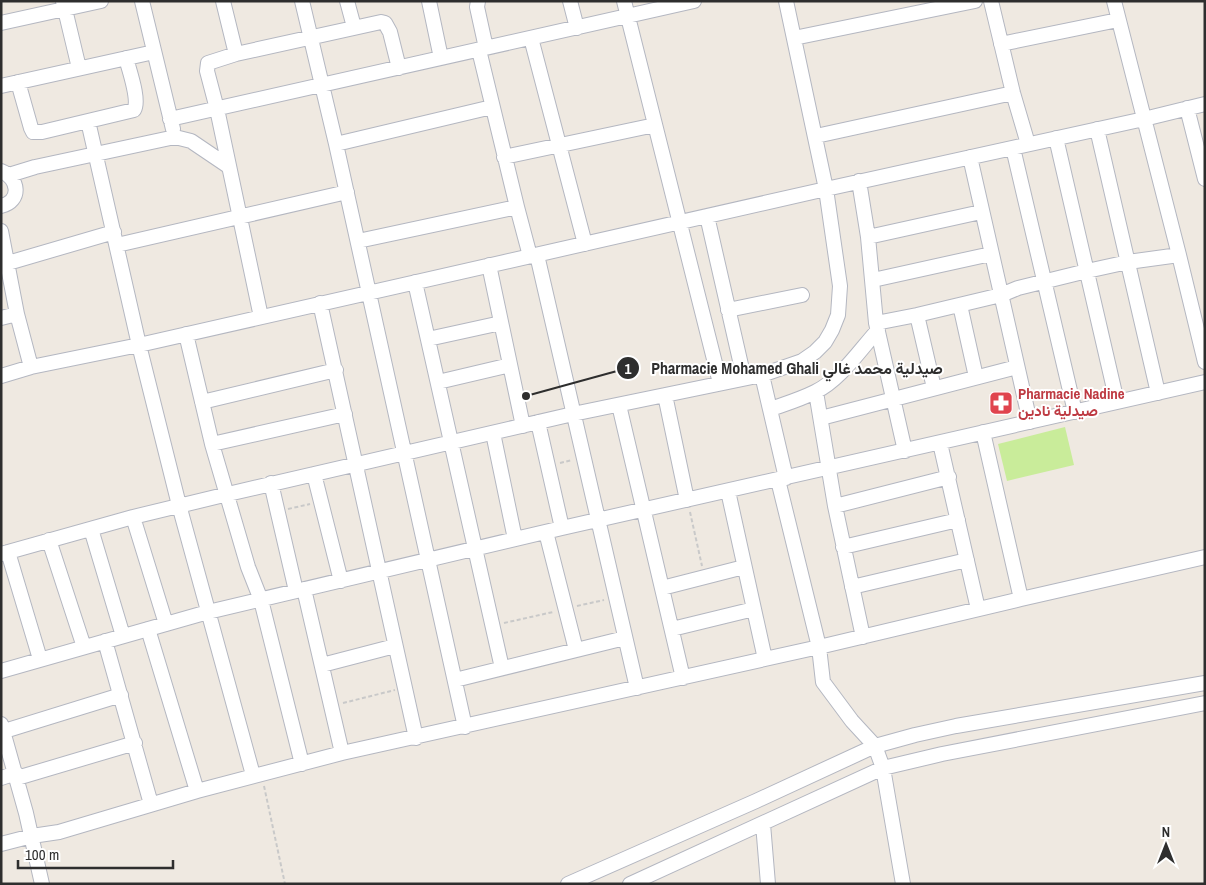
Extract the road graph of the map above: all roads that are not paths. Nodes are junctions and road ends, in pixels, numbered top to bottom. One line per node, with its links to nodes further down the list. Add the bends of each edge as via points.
1 (101, 1): 15 (street)
2 (142, 1): 26 (street)
3 (222, 1): 27 (street)
4 (302, 1): 21 (street)
5 (347, 1): 19 (street)
6 (429, 1): 29 (street)
7 (478, 1): 25 (street)
8 (570, 1): 20 (street)
9 (624, 1): 16 (street)
10 (694, 1): 16 (street)
11 (786, 1): 23 (street)
12 (975, 1): 23 (street)
13 (991, 1): 24 (street)
14 (1114, 1): 17 (street)
15 (64, 5): 18 (street); 30 (street)
16 (627, 16): 20 (street); 43 (street)
17 (1118, 20): 24 (street); 41 (street)
18 (1, 23)
19 (354, 27): 21 (street); 31 (street, via 385,23)
20 (577, 28): 22 (street)
21 (312, 38): 27 (street); 33 (street)
22 (531, 38): 25 (street); 50 (street)
23 (794, 38): 45 (street)
24 (1001, 44): 35 (street)
25 (482, 49): 29 (street); 37 (street)
26 (154, 52): 28 (street); 40 (street)
27 (236, 54): 39 (street, via 212,61 207,66)
28 (126, 58): 30 (street); 42 (street, via 135,97 134,110)
29 (442, 58): 31 (street)
30 (79, 68): 32 (street)
31 (399, 68): 33 (street)
32 (18, 82): 34 (street); 42 (street, via 33,132)
33 (322, 85): 39 (street); 48 (street)
34 (1, 86)
35 (1013, 93): 45 (street); 49 (street)
36 (1205, 104): 38 (street)
37 (492, 107): 48 (street); 53 (street)
38 (1187, 108): 41 (street); 55 (street)
39 (217, 109): 40 (street); 56 (street)
40 (170, 119): 46 (street)
41 (1144, 119): 44 (street); 75 (street)
42 (88, 122): 52 (street)
43 (654, 125): 50 (street); 67 (street)
44 (1097, 129): 47 (street); 76 (street)
45 (816, 136): 60 (street)
46 (175, 137): 52 (street); 56 (street, via 191,141)
47 (1056, 138): 49 (street); 79 (street)
48 (336, 144): 61 (street)
49 (1028, 144): 51 (street)
50 (560, 146): 53 (street); 72 (street)
51 (1013, 148): 54 (street); 82 (street)
52 (96, 153): 57 (street); 70 (street)
53 (504, 157): 63 (street)
54 (970, 157): 59 (street); 64 (street)
55 (1202, 159): 58 (street)
56 (228, 166): 65 (street)
57 (3, 172): 62 (street, via 14,181 16,190 13,198)
58 (1205, 179)
59 (859, 181): 60 (street); 69 (street)
60 (826, 188): 66 (street); 103 (street, via 840,286 838,315 825,342 815,352 802,362)
61 (347, 192): 65 (street); 71 (street)
62 (1, 206)
63 (516, 207): 71 (street); 74 (street)
64 (981, 212): 69 (street); 73 (street)
65 (238, 216): 70 (street); 91 (street)
66 (707, 216): 67 (street); 88 (street)
67 (679, 223): 72 (street); 109 (street)
68 (1, 230): 77 (street)
69 (868, 237): 80 (street)
70 (116, 238): 77 (street); 97 (street)
71 (358, 241): 83 (street)
72 (585, 244): 74 (street)
73 (991, 254): 80 (street); 85 (street)
74 (534, 255): 78 (street); 121 (street)
75 (1179, 255): 76 (street); 98 (street)
76 (1128, 262): 79 (street); 112 (street)
77 (4, 264): 89 (street)
78 (489, 265): 81 (street); 93 (street)
79 (1087, 271): 82 (street); 116 (street)
80 (873, 280): 94 (street)
81 (415, 282): 83 (street); 96 (street)
82 (1045, 282): 85 (street); 119 (street)
83 (368, 292): 86 (street); 132 (street)
84 (802, 295): 88 (street)
85 (1001, 295): 87 (street); 101 (street)
86 (320, 304): 91 (street); 102 (street)
87 (960, 305): 90 (street); 105 (street)
88 (728, 310): 106 (street)
89 (17, 314): 92 (street); 100 (street)
90 (918, 316): 94 (street); 110 (street)
91 (261, 317): 95 (street)
92 (1, 318)
93 (502, 323): 96 (street); 99 (street)
94 (877, 326): 111 (street, via 836,376); 114 (street)
95 (186, 334): 97 (street); 115 (street)
96 (428, 340): 107 (street)
97 (139, 345): 100 (street); 142 (street)
98 (1205, 362)
99 (510, 365): 107 (street); 125 (street)
100 (31, 367): 104 (street)
101 (1018, 367): 105 (street); 124 (street)
102 (336, 370): 115 (street); 120 (street)
103 (762, 375): 106 (street); 118 (street)
104 (1, 376)
105 (976, 377): 110 (street)
106 (744, 378): 109 (street)
107 (438, 382): 128 (street)
108 (1205, 382): 112 (street)
109 (720, 383): 113 (street)
110 (934, 388): 114 (street)
111 (816, 392): 118 (street); 122 (street)
112 (1158, 393): 116 (street)
113 (665, 395): 117 (street); 141 (street)
114 (893, 398): 122 (street); 131 (street)
115 (202, 402): 130 (street)
116 (1117, 402): 119 (street)
117 (619, 404): 121 (street); 144 (street)
118 (771, 409): 137 (street)
119 (1075, 412): 124 (street)
120 (345, 414): 130 (street); 133 (street)
121 (573, 414): 123 (street); 146 (street)
122 (821, 418): 134 (street)
123 (538, 422): 125 (street); 149 (street)
124 (1030, 422): 126 (street)
125 (523, 426): 127 (street)
126 (984, 432): 129 (street); 165 (street)
127 (493, 433): 128 (street); 151 (street)
128 (451, 442): 132 (street); 154 (street)
129 (940, 443): 131 (street); 136 (street)
130 (212, 444): 140 (street)
131 (905, 451): 134 (street)
132 (404, 453): 133 (street); 157 (street)
133 (356, 464): 135 (street); 160 (street)
134 (829, 468): 137 (street); 143 (street)
135 (314, 474): 138 (street); 161 (street)
136 (948, 477): 143 (street); 147 (street)
137 (782, 479): 139 (street); 179 (street)
138 (272, 483): 140 (street); 164 (street)
139 (728, 491): 141 (street); 159 (street)
140 (228, 494): 142 (street); 166 (street, via 248,567)
141 (687, 500): 144 (street)
142 (179, 505): 145 (street); 169 (street)
143 (835, 506): 153 (street)
144 (643, 510): 146 (street); 163 (street)
145 (133, 517): 148 (street); 170 (street)
146 (598, 520): 149 (street); 175 (street)
147 (958, 520): 153 (street); 158 (street)
148 (92, 528): 152 (street); 173 (street)
149 (562, 528): 150 (street)
150 (546, 532): 151 (street); 180 (street)
151 (515, 539): 154 (street)
152 (49, 540): 155 (street); 177 (street)
153 (843, 547): 162 (street)
154 (474, 549): 157 (street); 184 (street)
155 (4, 553): 181 (street)
156 (1205, 557): 165 (street)
157 (428, 560): 160 (street); 187 (street)
158 (967, 560): 162 (street); 168 (street)
159 (744, 567): 163 (street); 167 (street)
160 (379, 572): 161 (street); 178 (street)
161 (340, 581): 164 (street)
162 (852, 587): 174 (street)
163 (662, 588): 171 (street)
164 (300, 590): 166 (street); 183 (street)
165 (1021, 599): 168 (street)
166 (261, 600): 169 (street); 198 (street)
167 (754, 609): 171 (street); 182 (street)
168 (978, 609): 174 (street)
169 (208, 612): 170 (street); 200 (street)
170 (166, 624): 172 (street)
171 (672, 628): 186 (street)
172 (148, 629): 173 (street); 203 (street)
173 (123, 636): 176 (street)
174 (864, 637): 179 (street)
175 (625, 638): 180 (street); 189 (street)
176 (105, 641): 177 (street); 190 (street)
177 (84, 646): 181 (street)
178 (395, 646): 183 (street); 194 (street)
179 (819, 647): 182 (street); 196 (street, via 823,682)
180 (576, 650): 184 (street)
181 (40, 659): 185 (street)
182 (765, 659): 186 (street)
183 (322, 665): 197 (street)
184 (502, 668): 187 (street)
185 (1, 671)
186 (683, 678): 189 (street)
187 (455, 680): 192 (street)
188 (1205, 682): 196 (street, via 956,726)
189 (637, 688): 192 (street)
190 (121, 695): 193 (street); 195 (street)
191 (1205, 703): 199 (street)
192 (465, 727): 194 (street)
193 (2, 729): 201 (street)
194 (416, 738): 197 (street)
195 (135, 743): 201 (street); 204 (street)
196 (874, 746): 199 (street); 210 (street)
197 (342, 753): 198 (street)
198 (302, 764): 200 (street)
199 (883, 768): 205 (street); 212 (street)
200 (257, 774): 203 (street)
201 (16, 776): 202 (street); 206 (street)
202 (1, 778)
203 (197, 791): 204 (street)
204 (152, 804): 206 (street, via 59,832)
205 (763, 824): 208 (street); 211 (street)
206 (32, 836): 207 (street); 209 (street)
207 (1, 844)
208 (766, 883)
209 (42, 884)
210 (568, 884)
211 (630, 884)
212 (903, 884)

